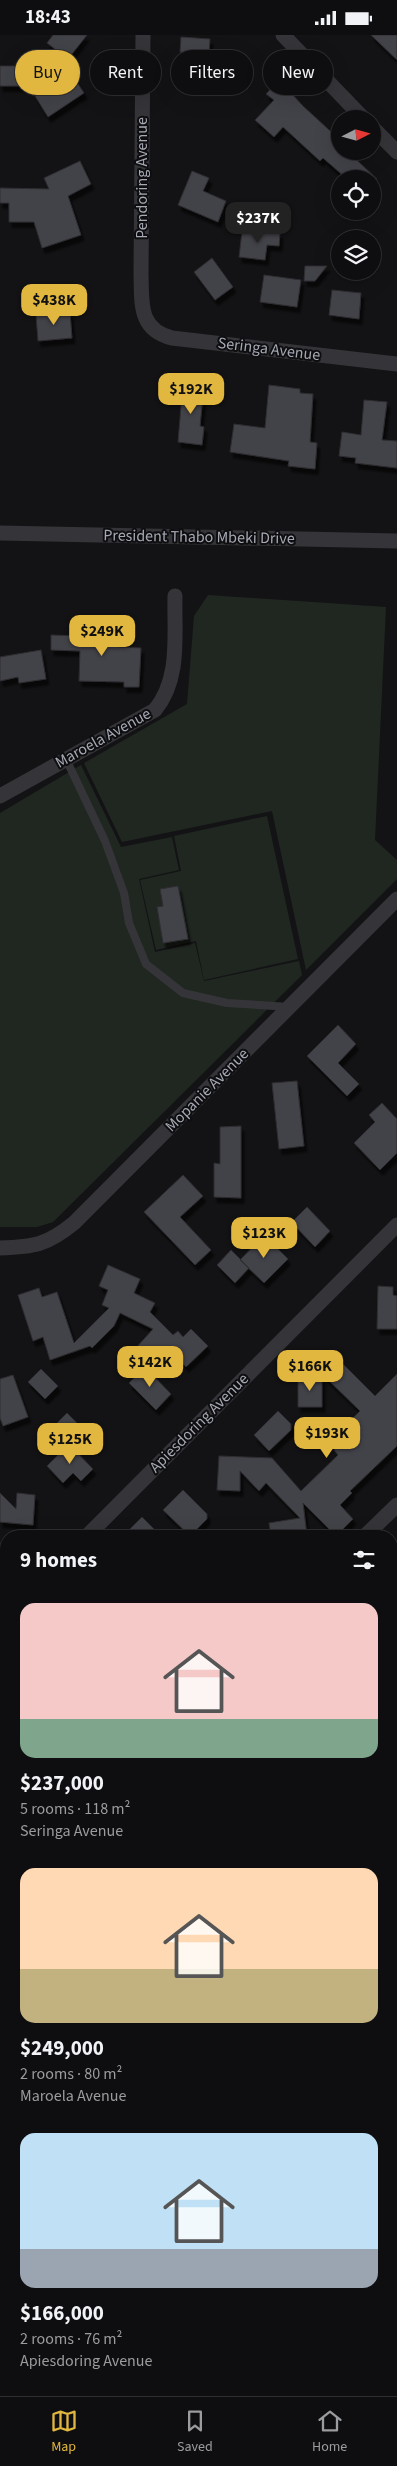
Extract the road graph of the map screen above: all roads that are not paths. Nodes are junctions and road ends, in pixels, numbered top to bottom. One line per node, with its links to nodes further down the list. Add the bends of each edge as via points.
1 (143, 35): 6 (street, Pendoring Avenue, via 141,274)
2 (283, 35): 3 (street)
3 (355, 110)
4 (381, 136): 5 (street)
5 (397, 152)
6 (146, 321): 7 (street, Seringa Avenue, via 161,335 172,337)
7 (397, 363)
8 (0, 533): 9 (street, President Thabo Mbeki Drive)
9 (397, 541)
10 (175, 596): 11 (street, Maroela Avenue, via 174,670 164,699 155,710)
11 (66, 759): 12 (street, Maroela Avenue); 14 (lane, via 105,841 124,893 129,923 146,964 183,993 227,1003)
12 (0, 796)
13 (397, 899): 14 (street, Mopanie Avenue)
14 (290, 1007): 16 (street, Mopanie Avenue, via 60,1235 38,1245)
15 (397, 1225): 18 (street, Apiesdoring Avenue)
16 (0, 1248)
17 (397, 1505): 19 (street)
18 (92, 1530)
19 (371, 1530)

